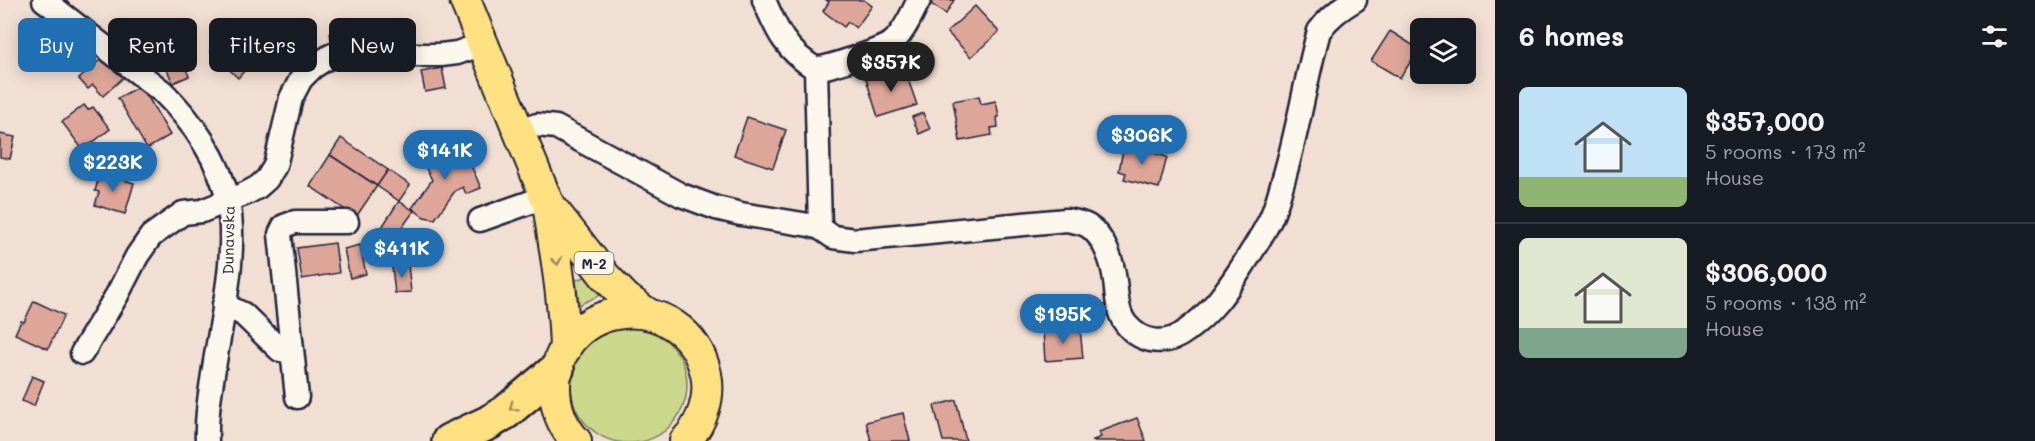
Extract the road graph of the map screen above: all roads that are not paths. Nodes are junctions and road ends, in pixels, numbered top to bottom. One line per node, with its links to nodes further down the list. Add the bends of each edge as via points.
1 (44, 0): 9 (street, via 163,92 190,120 209,152)
2 (465, 0): 6 (main road, M-2)
3 (764, 0): 7 (street, via 786,45)
4 (919, 0): 7 (street, via 894,42 831,67)
5 (1355, 0): 13 (street, via 1338,10 1319,31 1294,144 1271,219 1222,298 1203,318 1170,340 1147,339 1134,333 1125,322 1109,256 1090,227 1082,223 1066,220 855,240 833,237)
6 (483, 44): 8 (main road, M-2); 9 (street, Dunavska, via 441,55 332,55 313,67 291,98 275,166 267,179 258,187)
7 (816, 69): 13 (street)
8 (519, 130): 10 (main road, M-2); 13 (street, via 555,127 681,195 741,214)
9 (228, 199): 14 (street, Dunavska, via 231,225); 17 (street, via 183,213 151,236)
10 (547, 200): 11 (street); 15 (main road, M-2, via 605,276); 18 (main road, M-2, one-way to 18, via 565,317)
11 (480, 220)
12 (347, 222): 16 (street, via 295,222 284,226 280,234)
13 (820, 228)
14 (224, 305): 16 (street, via 243,314 280,350); 21 (street, Dunavska, via 207,413)
15 (648, 314): 18 (main road, M-2, via 621,312 607,316 583,329); 20 (main road, M-2, via 678,328 699,353 707,392)
16 (292, 352): 19 (street)
17 (82, 353)
18 (561, 359): 22 (highway, one-way to 22, via 506,412); 23 (main road, M-2, via 555,381 557,406)
19 (297, 397)
20 (691, 437)
21 (207, 441)
22 (449, 441)
23 (576, 441)

